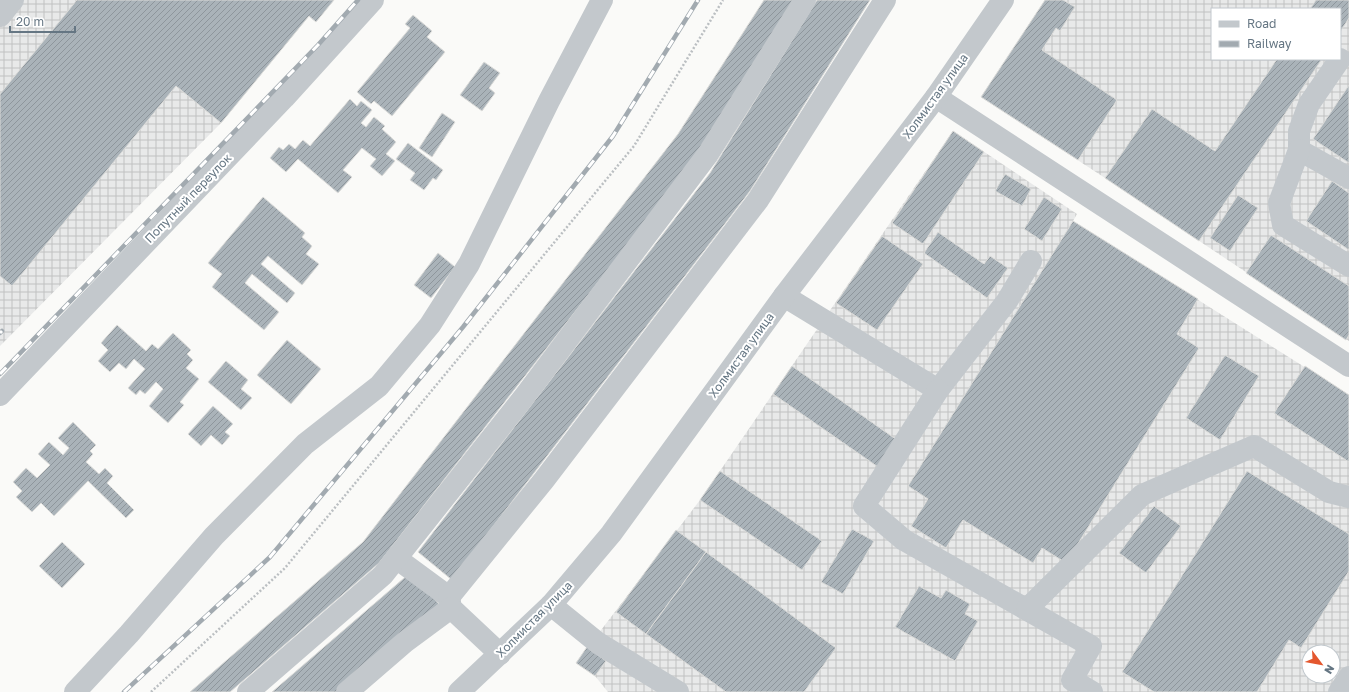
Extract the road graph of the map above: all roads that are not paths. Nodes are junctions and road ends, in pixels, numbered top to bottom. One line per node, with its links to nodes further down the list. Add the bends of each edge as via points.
1 (13, 0): 7 (street)
2 (373, 0): 19 (street, Попутный переулок, via 284,98)
3 (602, 0): 27 (street, via 469,264 430,325 379,386 305,444 219,531)
4 (805, 0): 21 (street, via 708,154 524,397)
5 (885, 0): 22 (street, via 758,200)
6 (1003, 0): 11 (street, Холмистая улица)
7 (0, 16)
8 (1349, 46): 9 (street)
9 (1341, 58)
10 (1339, 60): 12 (street, via 1309,104 1299,131)
11 (936, 97): 16 (street, Холмистая улица); 17 (street)
12 (1299, 150): 13 (street); 15 (street, via 1279,203 1283,224)
13 (1349, 178)
14 (1031, 260): 18 (street, via 1007,301)
15 (1349, 266)
16 (784, 296): 18 (street); 23 (street, Холмистая улица, via 611,534)
17 (1348, 363)
18 (938, 390): 24 (street, via 864,506 904,540)
19 (0, 395)
20 (1349, 496): 24 (street, via 1329,492 1254,446 1142,495)
21 (396, 558): 22 (street); 28 (street, via 383,575)
22 (450, 602): 25 (street); 29 (street)
23 (551, 605): 25 (street, Холмистая улица); 31 (street, via 598,643)
24 (1027, 610): 32 (street, via 1091,646 1072,680)
25 (500, 654): 30 (street, Холмистая улица)
26 (1349, 677): 33 (street)
27 (75, 692)
28 (248, 692)
29 (347, 692)
30 (459, 692)
31 (678, 692)
32 (1092, 692)
33 (1339, 692)

